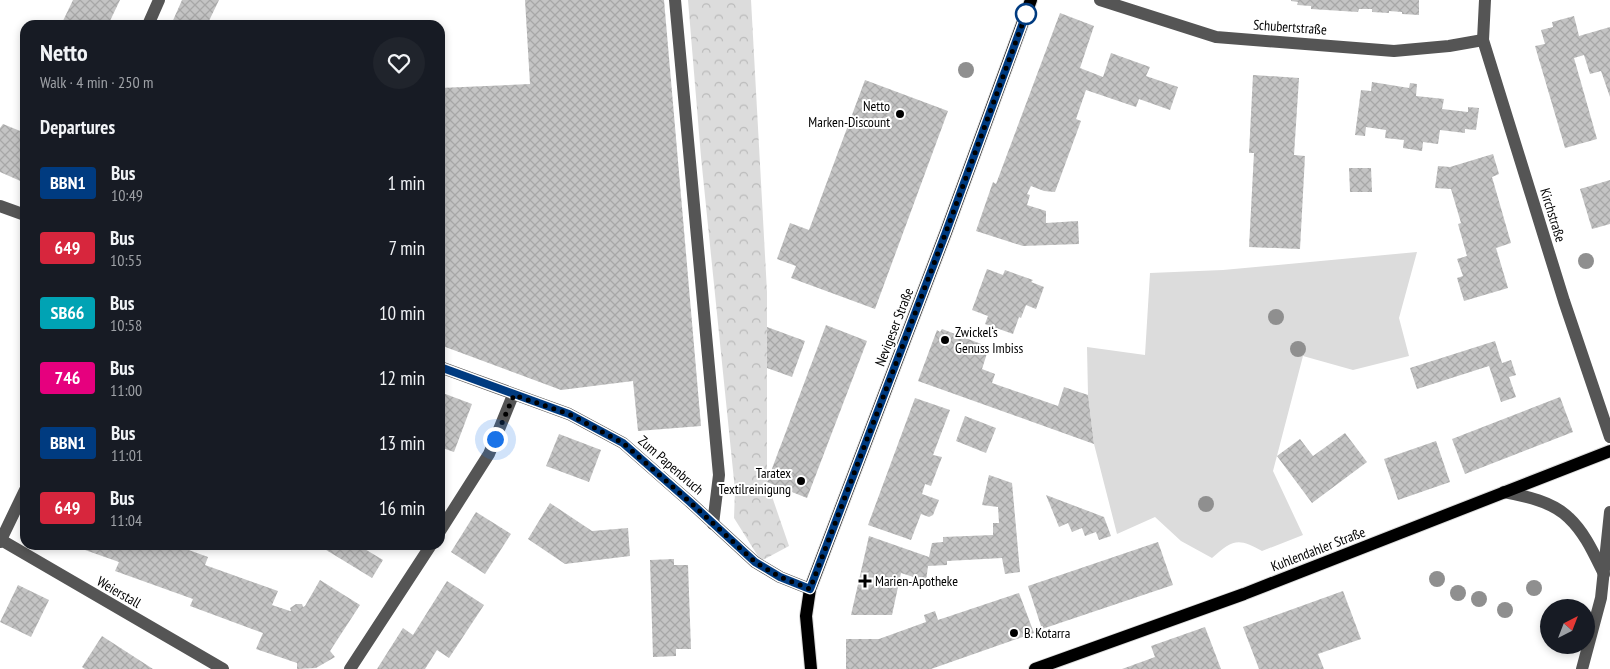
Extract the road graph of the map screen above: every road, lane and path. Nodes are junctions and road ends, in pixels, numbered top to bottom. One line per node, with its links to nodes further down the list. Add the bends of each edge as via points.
1 (159, 0): 6 (street)
2 (675, 0): 18 (street, via 719,475)
3 (1031, 0): 22 (main road, Nevigeser Straße)
4 (1100, 0): 7 (street, Schubertstraße, via 1216,36 1394,51)
5 (1485, 0): 7 (street, Kirchstraße)
6 (150, 20)
7 (1483, 40): 12 (street, Kirchstraße)
8 (0, 206): 9 (street)
9 (20, 213)
10 (445, 369): 11 (street, Zum Papenbruch)
11 (514, 395): 17 (street, via 489,454); 18 (street, Zum Papenbruch, via 569,414 623,443)
12 (1610, 437)
13 (1610, 451): 14 (main road, Kuhlendahler Straße)
14 (1504, 492): 21 (street, via 1535,500 1568,516 1585,538); 26 (main road, Kuhlendahler Straße, via 1244,594)
15 (20, 500): 19 (street)
16 (1610, 512): 21 (street)
17 (445, 523)
18 (713, 524): 22 (street, Zum Papenbruch, via 755,562)
19 (0, 541): 23 (street, Weierstall)
20 (428, 550): 24 (street)
21 (1604, 574): 27 (street)
22 (810, 589): 25 (main road, Nevigeser Straße, via 806,616)
23 (223, 669)
24 (350, 669)
25 (811, 669)
26 (1034, 669)
27 (1582, 669)

